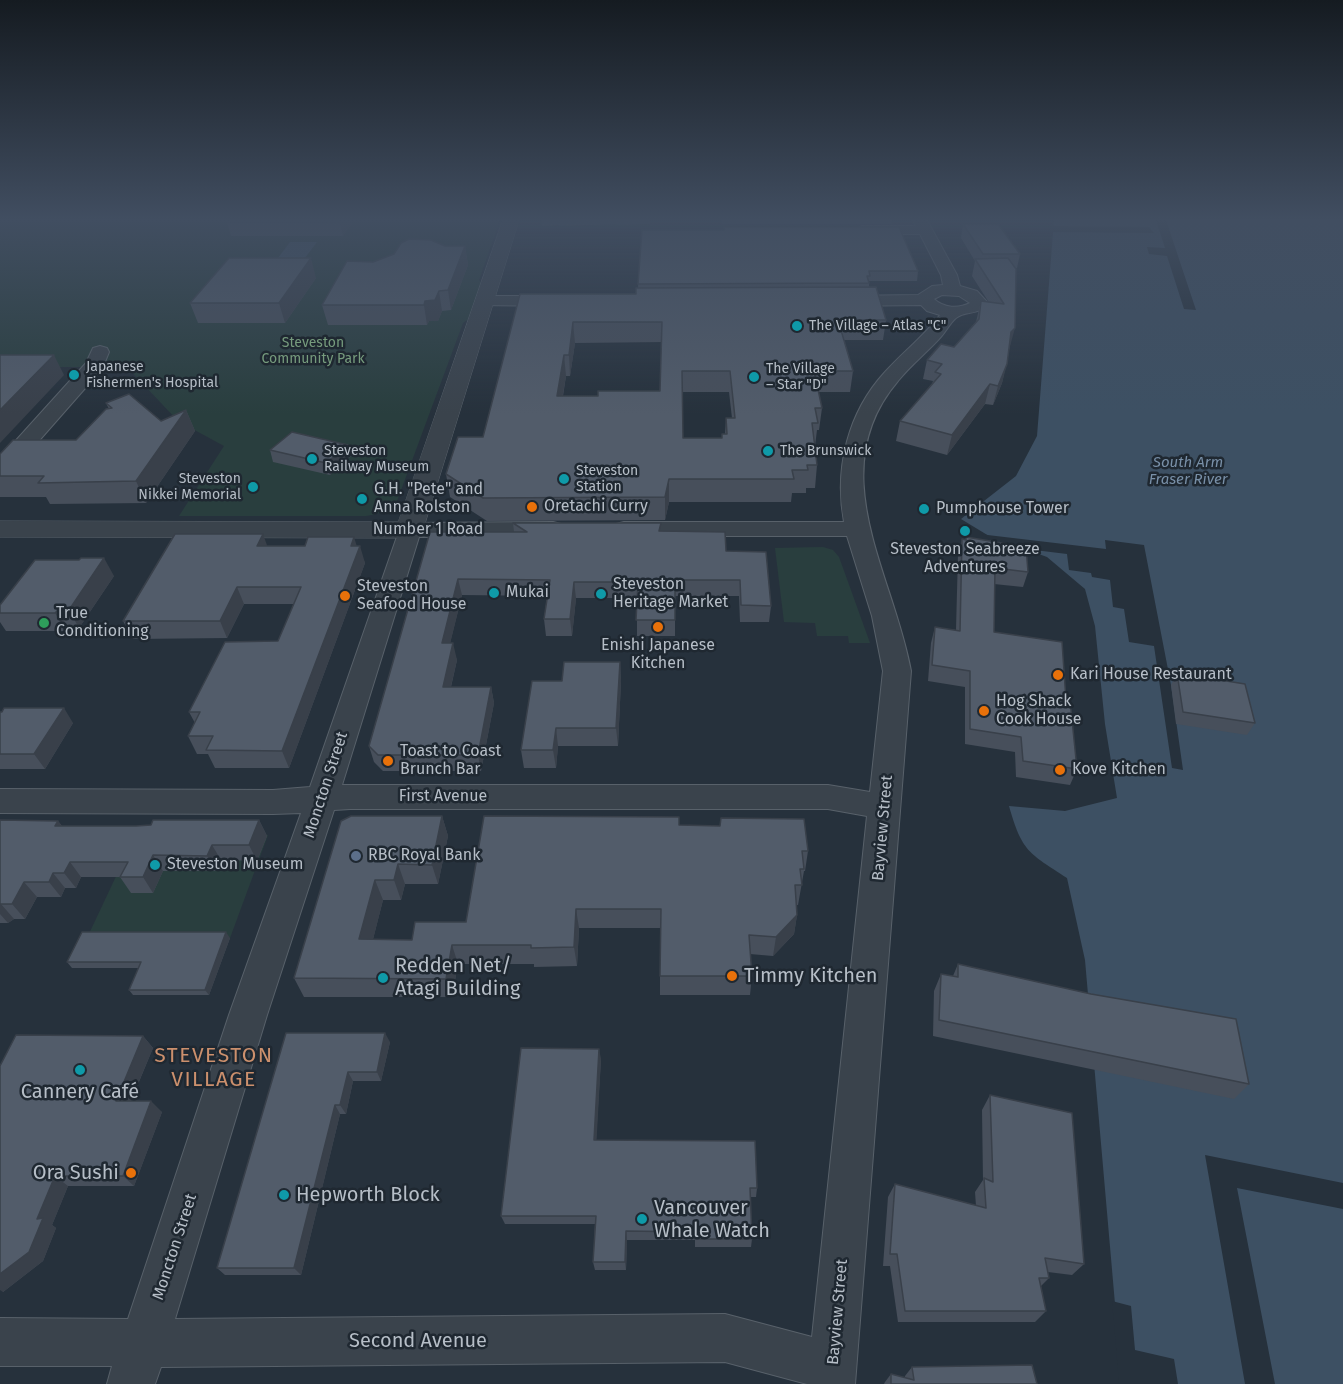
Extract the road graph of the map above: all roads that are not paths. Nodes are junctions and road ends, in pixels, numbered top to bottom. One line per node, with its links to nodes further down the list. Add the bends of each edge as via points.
1 (490, 285): 5 (street, Moncton Street)
2 (952, 285): 3 (street)
3 (953, 290): 4 (street, via 932,292); 8 (street, via 968,293 978,303 967,311)
4 (925, 300): 7 (street); 8 (street, via 937,309)
5 (485, 301): 6 (street); 15 (street, Moncton Street)
6 (568, 301)
7 (825, 301)
8 (952, 312): 13 (street, Bayview Street, via 938,332 894,373 862,421 850,484)
9 (100, 352): 10 (street, via 95,365)
10 (0, 471)
11 (580, 529): 15 (street, Number 1 Road)
12 (604, 529): 13 (street)
13 (855, 529): 18 (street, Bayview Street, via 895,650 897,692)
14 (0, 530): 15 (street, Number 1 Road)
15 (409, 530): 16 (street, Moncton Street)
16 (322, 797): 17 (street, First Avenue, via 273,802); 18 (street, First Avenue, via 828,797); 20 (street, Moncton Street)
17 (0, 801)
18 (886, 807): 21 (street, Bayview Street)
19 (0, 1342): 20 (street, Second Avenue)
20 (137, 1364): 21 (street, Second Avenue, via 725,1338)
21 (832, 1375)

